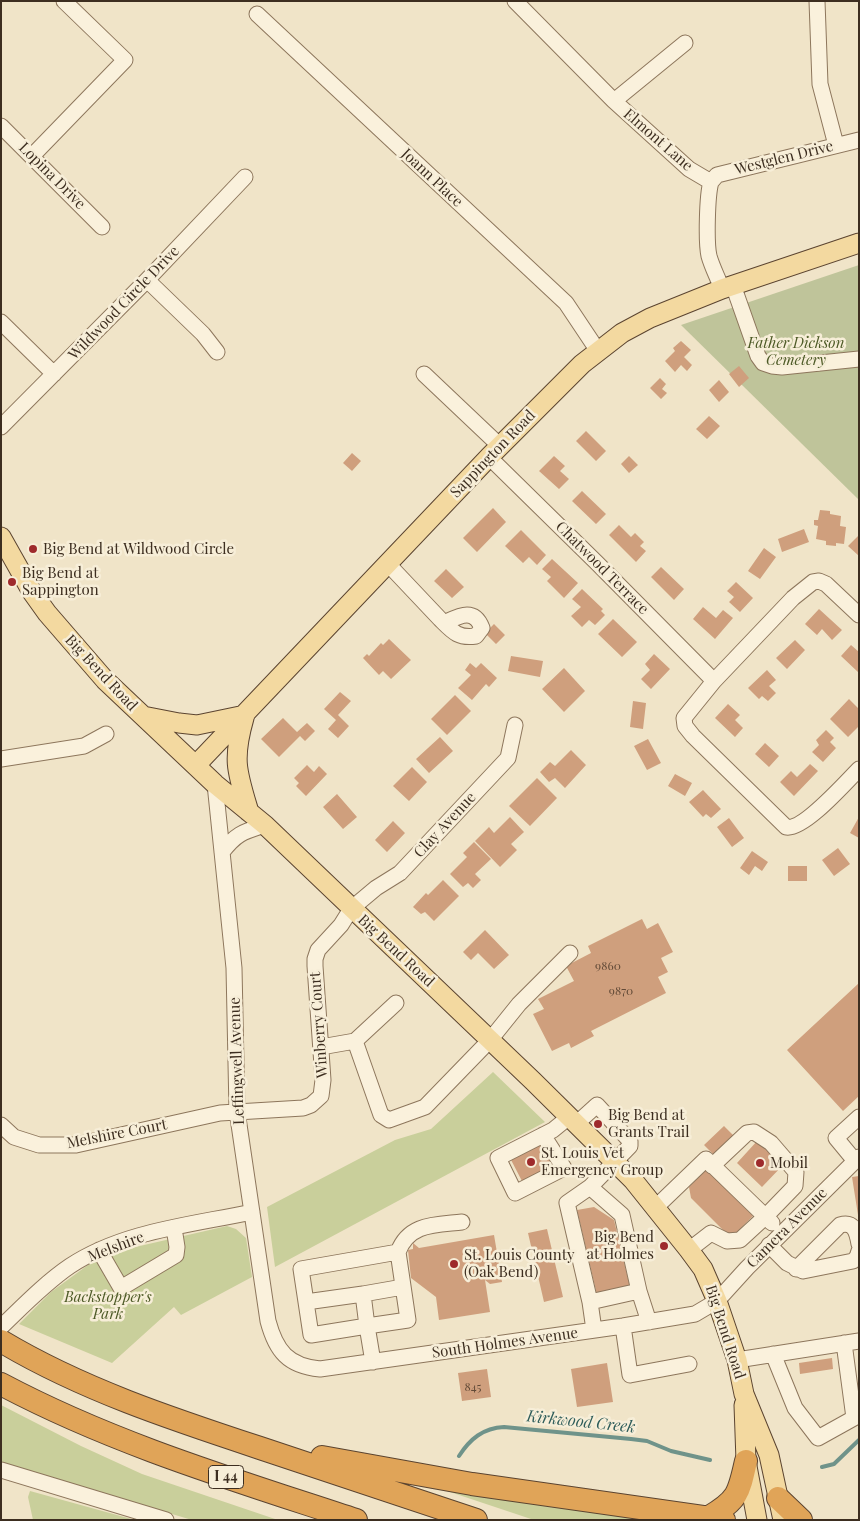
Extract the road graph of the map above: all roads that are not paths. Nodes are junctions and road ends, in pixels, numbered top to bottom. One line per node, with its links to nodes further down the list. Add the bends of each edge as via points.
1 (64, 1): 10 (street, via 125,60)
2 (515, 1): 6 (street, Elmont Lane)
3 (817, 1): 9 (street, via 820,84)
4 (257, 14): 18 (street, Joann Place, via 566,303)
5 (684, 43): 6 (street, Elmont Lane)
6 (614, 101): 12 (street, Elmont Lane, via 689,169)
7 (1, 126): 10 (street, Lopina Drive)
8 (859, 140): 9 (street, Westglen Drive)
9 (836, 145): 12 (street, Westglen Drive, via 718,175)
10 (32, 156): 13 (street, Lopina Drive)
11 (245, 177): 15 (street, Wildwood Circle Drive)
12 (711, 182): 16 (street, via 709,254)
13 (102, 227)
14 (859, 244): 16 (main road, Sappington Road)
15 (147, 280): 19 (street, via 203,334); 21 (street, Wildwood Circle Drive)
16 (728, 287): 18 (main road, Sappington Road, via 650,318); 20 (street, via 763,363 782,367)
17 (1, 322): 21 (street)
18 (598, 351): 24 (main road, Sappington Road)
19 (217, 352)
20 (859, 359)
21 (54, 374): 23 (street, Wildwood Circle Drive)
22 (424, 374): 24 (street, Chatwood Terrace)
23 (1, 428)
24 (494, 452): 27 (main road, Sappington Road); 30 (street, Chatwood Terrace, via 597,563)
25 (1, 537): 26 (main road, Big Bend Road)
26 (6, 552): 32 (main road, Big Bend Road, via 47,613 104,680)
27 (388, 564): 29 (street); 31 (main road, Sappington Road)
28 (859, 615): 30 (street, via 826,584 814,582 793,598)
29 (444, 623)
30 (714, 681): 37 (street, via 684,718 684,726 786,828 800,825)
31 (245, 715): 32 (main road, via 197,725); 36 (main road, Sappington Road); 39 (main road, via 236,760)
32 (142, 716): 36 (main road, Big Bend Road)
33 (515, 725): 42 (street, Clay Avenue, via 508,758 400,873)
34 (106, 734): 35 (street, via 84,746)
35 (1, 759)
36 (196, 765): 38 (main road, Big Bend Road)
37 (859, 769)
38 (215, 784): 39 (main road, Big Bend Road); 41 (street, Leffingwell Avenue)
39 (249, 812): 40 (main road, Big Bend Road)
40 (265, 825): 41 (street, via 242,832); 42 (main road, Big Bend Road)
41 (222, 852): 48 (street, Leffingwell Avenue, via 234,968)
42 (351, 909): 45 (main road, Big Bend Road); 47 (street, Winberry Court, via 318,950 315,959)
43 (570, 954): 45 (street, via 519,1004)
44 (396, 1003): 46 (street)
45 (490, 1040): 46 (street, via 425,1107 389,1120 381,1115); 50 (main road, Big Bend Road)
46 (355, 1041): 47 (street)
47 (321, 1047): 48 (street, Winberry Court, via 323,1090 316,1102 303,1108)
48 (237, 1111): 51 (street, Melshire Court, via 76,1145 39,1145 14,1137); 58 (street, Leffingwell Avenue)
49 (859, 1116): 53 (street, via 836,1138)
50 (572, 1120): 52 (street); 54 (main road, Big Bend Road); 54 (street, via 600,1106 630,1141 630,1146)
51 (1, 1125)
52 (544, 1135)
53 (857, 1159): 62 (street, Camera Avenue)
54 (615, 1162): 56 (street); 57 (main road, Big Bend Road)
55 (712, 1166): 57 (street, via 706,1159); 59 (street); 59 (street, via 747,1133 754,1132 771,1143 796,1172 795,1186)
56 (590, 1187): 71 (street, via 622,1215); 75 (street, via 567,1203)
57 (655, 1208): 66 (main road, Big Bend Road)
58 (252, 1212): 61 (street, Melshire); 85 (street, Leffingwell Avenue, via 268,1320 282,1353)
59 (766, 1217): 62 (street); 66 (street, via 740,1240 727,1242 711,1233)
60 (462, 1222): 68 (street, via 419,1228 402,1242)
61 (174, 1228): 65 (street, Melshire); 65 (street, via 178,1247 176,1255 120,1288)
62 (782, 1233): 64 (street, Camera Avenue)
63 (859, 1244): 69 (street, via 855,1228 846,1224 840,1226)
64 (769, 1245): 69 (street); 73 (street, Camera Avenue)
65 (99, 1250): 79 (street, Melshire, via 52,1279)
66 (690, 1250): 73 (main road, Big Bend Road, via 703,1269)
67 (859, 1251): 69 (street, via 853,1261 803,1271)
68 (398, 1252): 70 (street); 74 (street, via 301,1269)
69 (796, 1268)
70 (403, 1287): 72 (street); 77 (street, via 408,1320)
71 (639, 1291): 75 (street); 76 (street)
72 (363, 1294): 74 (street); 77 (street)
73 (717, 1301): 76 (street, South Holmes Avenue, via 695,1314); 86 (main road, Big Bend Road)
74 (306, 1302): 77 (street, via 311,1335)
75 (590, 1302): 80 (street)
76 (649, 1322): 78 (street, South Holmes Avenue)
77 (367, 1326): 87 (street)
78 (623, 1326): 80 (street, South Holmes Avenue); 88 (street, via 630,1375)
79 (1, 1327)
80 (594, 1330): 87 (street, South Holmes Avenue)
81 (1, 1341): 91 (highway, I 44, via 123,1400)
82 (859, 1341): 83 (street)
83 (844, 1343): 84 (street); 84 (street, via 854,1418 818,1438 795,1408)
84 (773, 1354): 86 (street)
85 (290, 1360): 87 (street, South Holmes Avenue, via 320,1369)
86 (737, 1360): 90 (main road, Big Bend Road)
87 (372, 1362)
88 (689, 1364)
89 (1, 1384): 97 (highway, I 44, via 87,1426 146,1449)
90 (744, 1394): 92 (main road, Big Bend Road); 94 (main road, Big Bend Road, via 769,1455)
91 (248, 1444): 95 (highway, via 472,1484); 98 (highway, I 44)
92 (746, 1461): 95 (highway, via 737,1496); 99 (main road, Big Bend Road)
93 (1, 1470): 96 (street)
94 (778, 1498): 100 (main road, Big Bend Road); 101 (highway)
95 (716, 1519)
96 (166, 1520)
97 (356, 1520)
98 (476, 1520)
99 (757, 1520)
100 (783, 1520)
101 (801, 1520)

